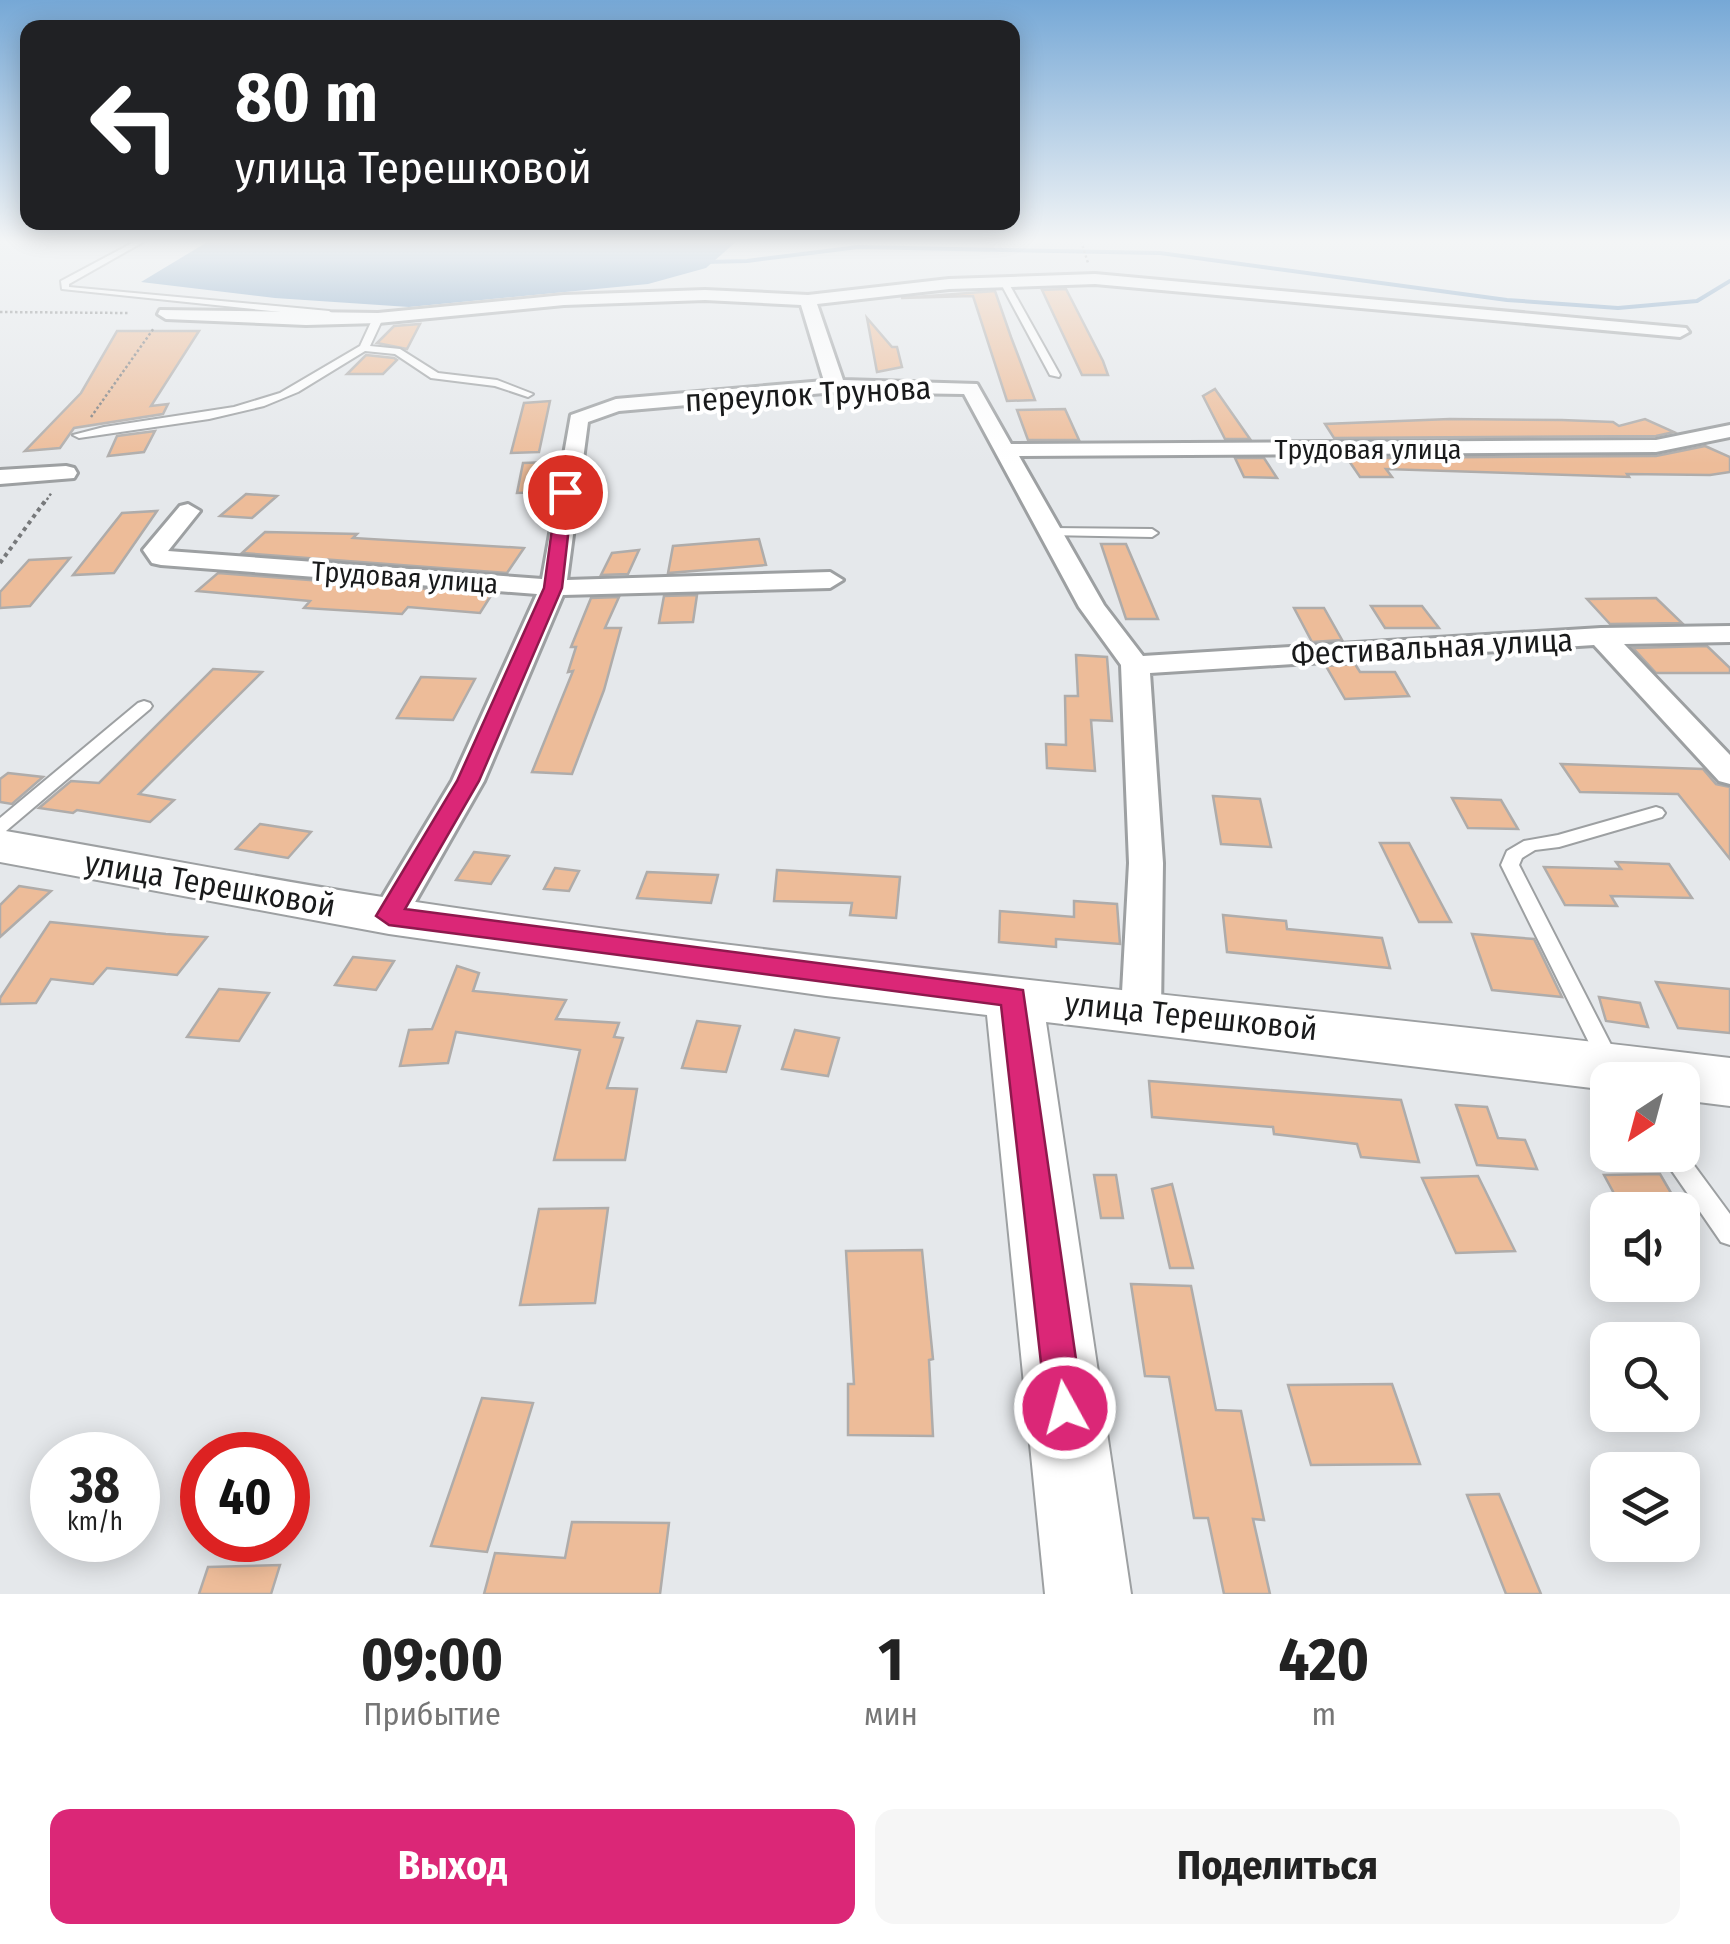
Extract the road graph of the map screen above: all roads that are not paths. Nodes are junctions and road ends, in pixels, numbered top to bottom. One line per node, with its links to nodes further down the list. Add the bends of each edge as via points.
1 (198, 315): 7 (street)
2 (350, 315): 7 (lane)
3 (405, 315): 7 (street)
4 (813, 315): 11 (street)
5 (1022, 315): 10 (lane)
6 (1493, 315): 8 (street)
7 (378, 318): 9 (lane)
8 (1680, 332)
9 (364, 348): 12 (lane, via 398,351 435,376); 14 (lane, via 287,394)
10 (1055, 375)
11 (835, 386): 15 (street, переулок Трунова, via 970,388); 22 (street, переулок Трунова, via 616,405 578,420)
12 (528, 394)
13 (1730, 431): 15 (street, Трудовая улица, via 1656,446)
14 (79, 435)
15 (1004, 450): 19 (street, переулок Трунова)
16 (66, 473): 17 (street)
17 (0, 476)
18 (188, 512): 22 (street, Трудовая улица, via 155,550 161,558)
19 (1051, 532): 20 (lane); 25 (street, переулок Трунова, via 1092,607)
20 (1152, 533)
21 (830, 580): 22 (street, Трудовая улица)
22 (553, 588): 31 (street, переулок Трунова, via 468,781)
23 (1730, 634): 24 (street, Фестивальная улица)
24 (1601, 636): 25 (street, Фестивальная улица); 27 (street)
25 (1134, 664): 33 (street, via 1146,864)
26 (144, 706): 29 (lane)
27 (1730, 774)
28 (1656, 813): 34 (lane, via 1530,844 1510,865)
29 (0, 827)
30 (0, 846): 31 (street, улица Терешковой)
31 (389, 916): 32 (street, улица Терешковой)
32 (1014, 997): 33 (street, улица Терешковой); 40 (street)
33 (1142, 1011): 35 (street, улица Терешковой)
34 (1608, 1062)
35 (1590, 1070)
36 (1700, 1080): 37 (street, улица Терешковой)
37 (1730, 1082)
38 (1684, 1172): 39 (lane)
39 (1730, 1234)
40 (1088, 1594)

